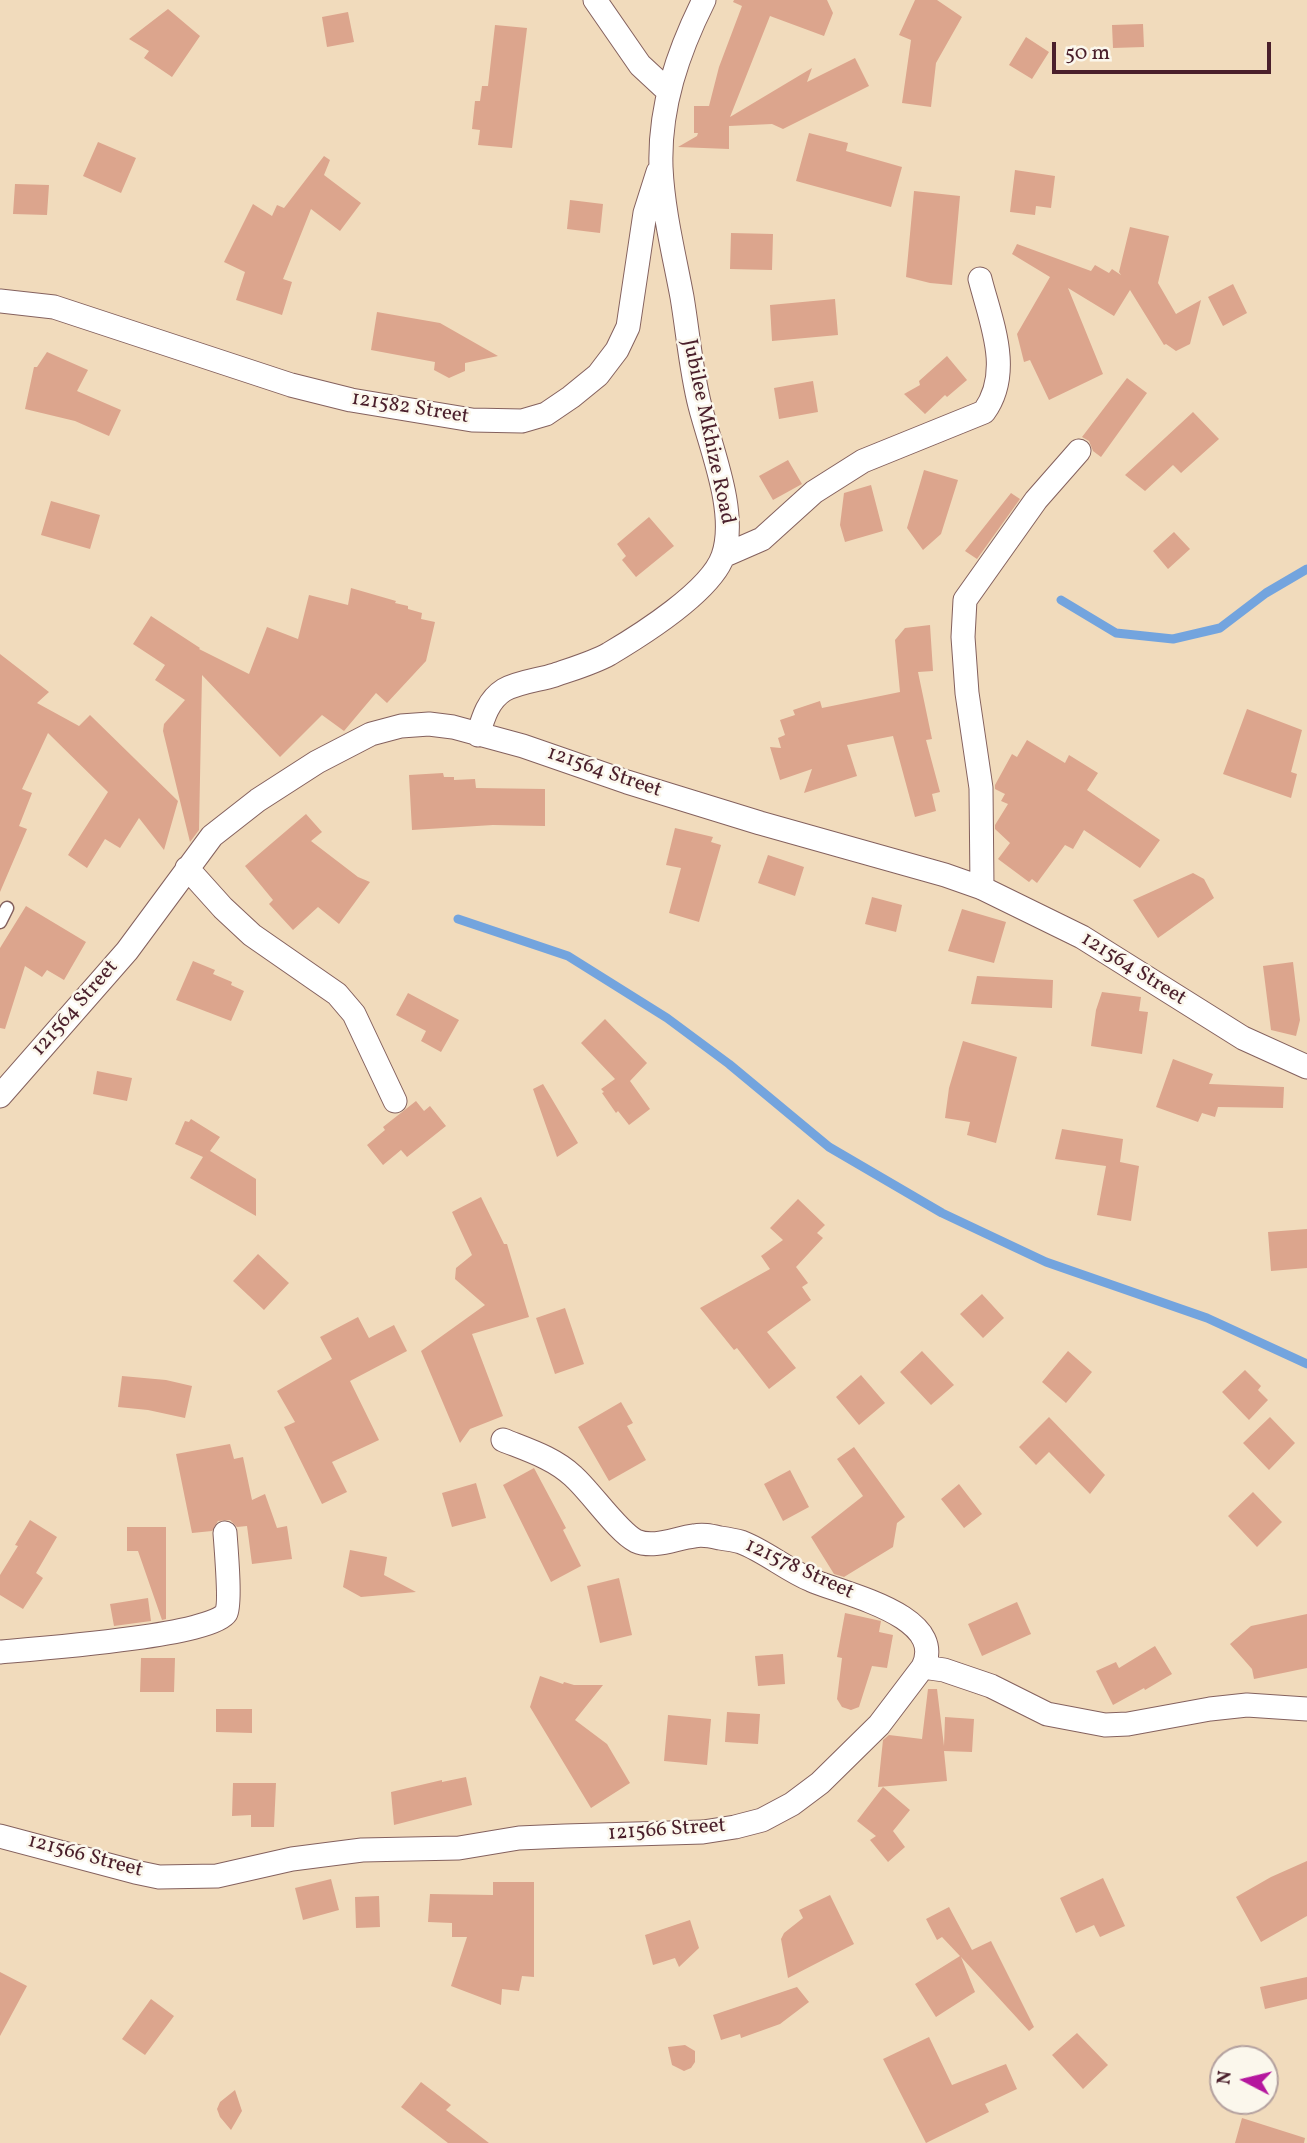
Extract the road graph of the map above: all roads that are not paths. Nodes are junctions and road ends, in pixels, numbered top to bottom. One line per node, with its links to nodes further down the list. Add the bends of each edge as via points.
1 (595, 0): 3 (street, via 640,65)
2 (704, 0): 3 (street, Jubilee Mkhize Road)
3 (668, 91): 4 (street, Jubilee Mkhize Road)
4 (661, 165): 6 (street, 121582 Street, via 645,213 628,327 617,350 598,375 571,397 546,414 522,421 472,420 351,400 291,385 54,307); 8 (street, Jubilee Mkhize Road, via 671,249 727,520)
5 (980, 279): 8 (street, via 999,361 999,379 985,412 863,461 814,492 762,539)
6 (0, 300)
7 (1079, 451): 11 (street, via 1036,500 965,600 967,693 981,788)
8 (723, 556): 9 (street, Jubilee Mkhize Road, via 715,573 696,593 607,655 505,690 492,700)
9 (478, 735): 10 (street, 121564 Street, via 429,724 372,734 258,800 212,836); 11 (street, 121564 Street)
10 (187, 868): 15 (street, 121564 Street, via 127,951); 16 (street, via 252,935 337,994 354,1014)
11 (982, 888): 14 (street, 121564 Street, via 1082,937 1243,1038)
12 (7, 908): 13 (lane)
13 (0, 922)
14 (1307, 1067)
15 (0, 1096)
16 (395, 1101)
17 (503, 1440): 20 (street, 121578 Street, via 565,1469 640,1543 702,1535 741,1542 809,1579 896,1612 910,1622 927,1646)
18 (225, 1533): 19 (street, via 228,1608 220,1619 175,1632)
19 (0, 1652)
20 (923, 1667): 21 (street, via 991,1686 1048,1714 1105,1725 1247,1705); 22 (street, 121566 Street, via 879,1725 820,1783 762,1820 735,1827 565,1836 459,1848 362,1850 217,1876 159,1877)
21 (1307, 1709)
22 (0, 1836)

